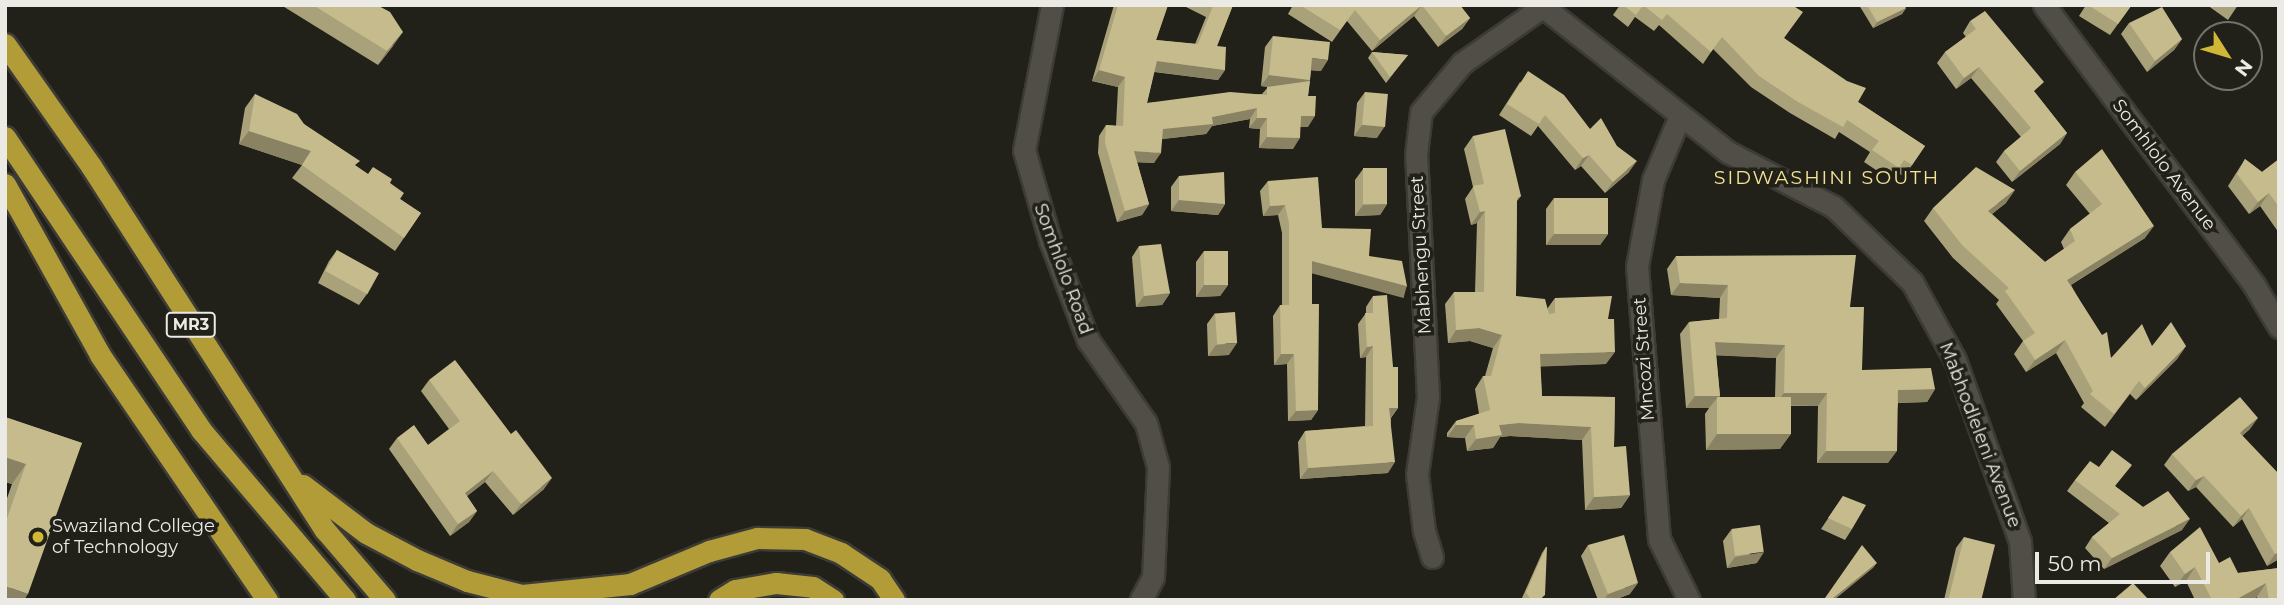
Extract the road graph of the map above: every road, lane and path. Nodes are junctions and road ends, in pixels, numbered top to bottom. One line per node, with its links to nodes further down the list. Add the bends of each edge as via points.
1 (1052, 5): 17 (street, Somhlolo Road, via 1024,150 1049,240 1088,340 1146,423 1158,467 1153,576)
2 (2044, 5): 8 (street, Somhlolo Avenue, via 2255,285)
3 (1542, 6): 5 (street, Mabhodleleni Avenue); 10 (street, Mabhengu Street, via 1462,63 1421,112 1416,155 1428,397 1417,474)
4 (5, 44): 9 (highway, MR3, via 91,166)
5 (1679, 118): 18 (street, Mncozi Street, via 1653,180 1637,266 1659,538); 19 (street, Mabhodleleni Avenue, via 1728,152 1834,207 1912,282 1955,360 2016,531)
6 (5, 136): 12 (highway, MR3, via 201,430)
7 (5, 184): 11 (highway, via 100,355)
8 (2279, 327)
9 (296, 480): 13 (highway, MR3, via 325,530); 16 (highway, via 366,533 417,560 467,581 522,595 630,584 709,551 757,538 805,539 841,553 880,579)
10 (1432, 557)
11 (267, 600)
12 (345, 600)
13 (385, 600)
14 (719, 600): 15 (highway, via 735,590 776,583 813,587)
15 (833, 600)
16 (894, 600)
17 (1141, 600)
18 (1689, 600)
19 (2024, 600)

